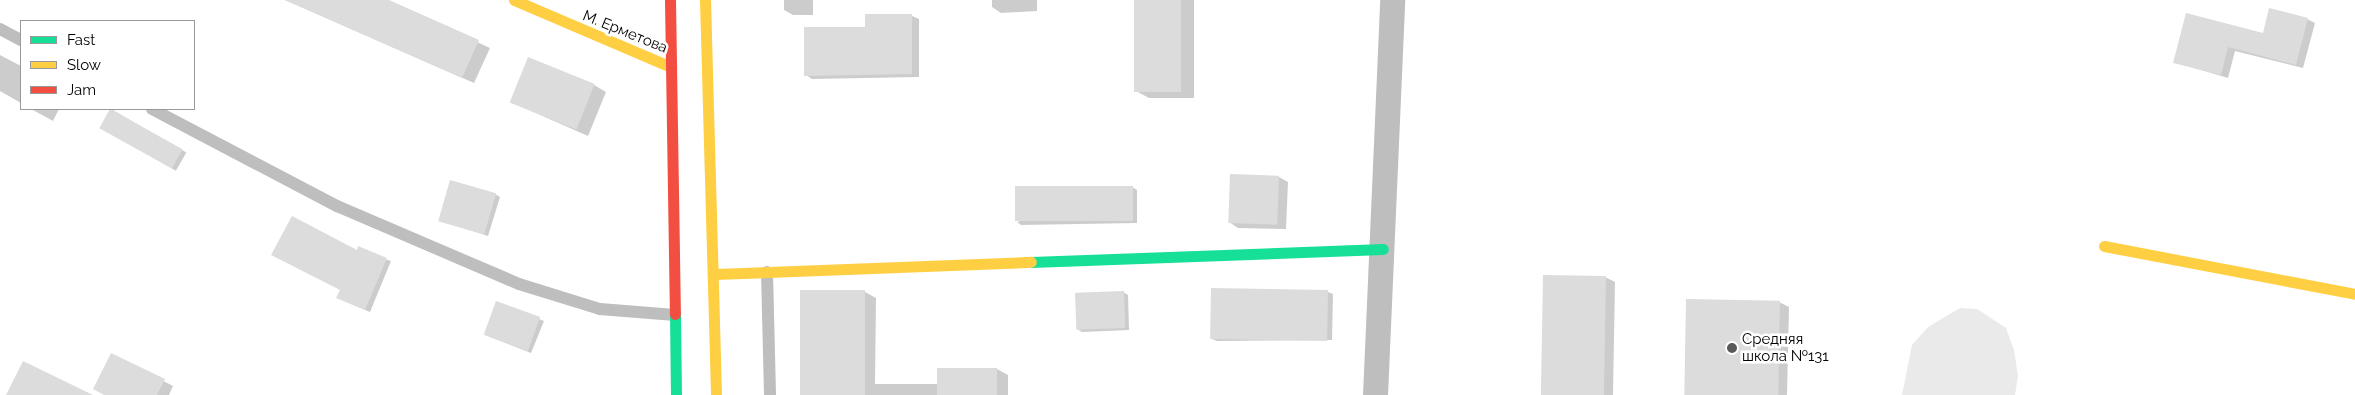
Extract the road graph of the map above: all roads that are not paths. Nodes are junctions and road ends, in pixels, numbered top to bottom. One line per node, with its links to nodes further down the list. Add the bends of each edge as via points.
1 (514, 0): 7 (street, М. Ерметова)
2 (670, 0): 7 (street)
3 (705, 0): 9 (street)
4 (1392, 0): 12 (street)
5 (0, 29): 6 (lane)
6 (20, 39)
7 (670, 67): 10 (street)
8 (154, 110): 16 (lane, via 337,206 519,284 600,309)
9 (699, 145): 10 (street); 14 (street)
10 (670, 146): 16 (street)
11 (2104, 246): 15 (street)
12 (1383, 249): 13 (street); 20 (street)
13 (767, 272): 14 (street); 19 (lane)
14 (715, 274): 18 (street)
15 (2355, 294)
16 (675, 315): 17 (street)
17 (676, 395)
18 (716, 395)
19 (770, 395)
20 (1375, 395)

